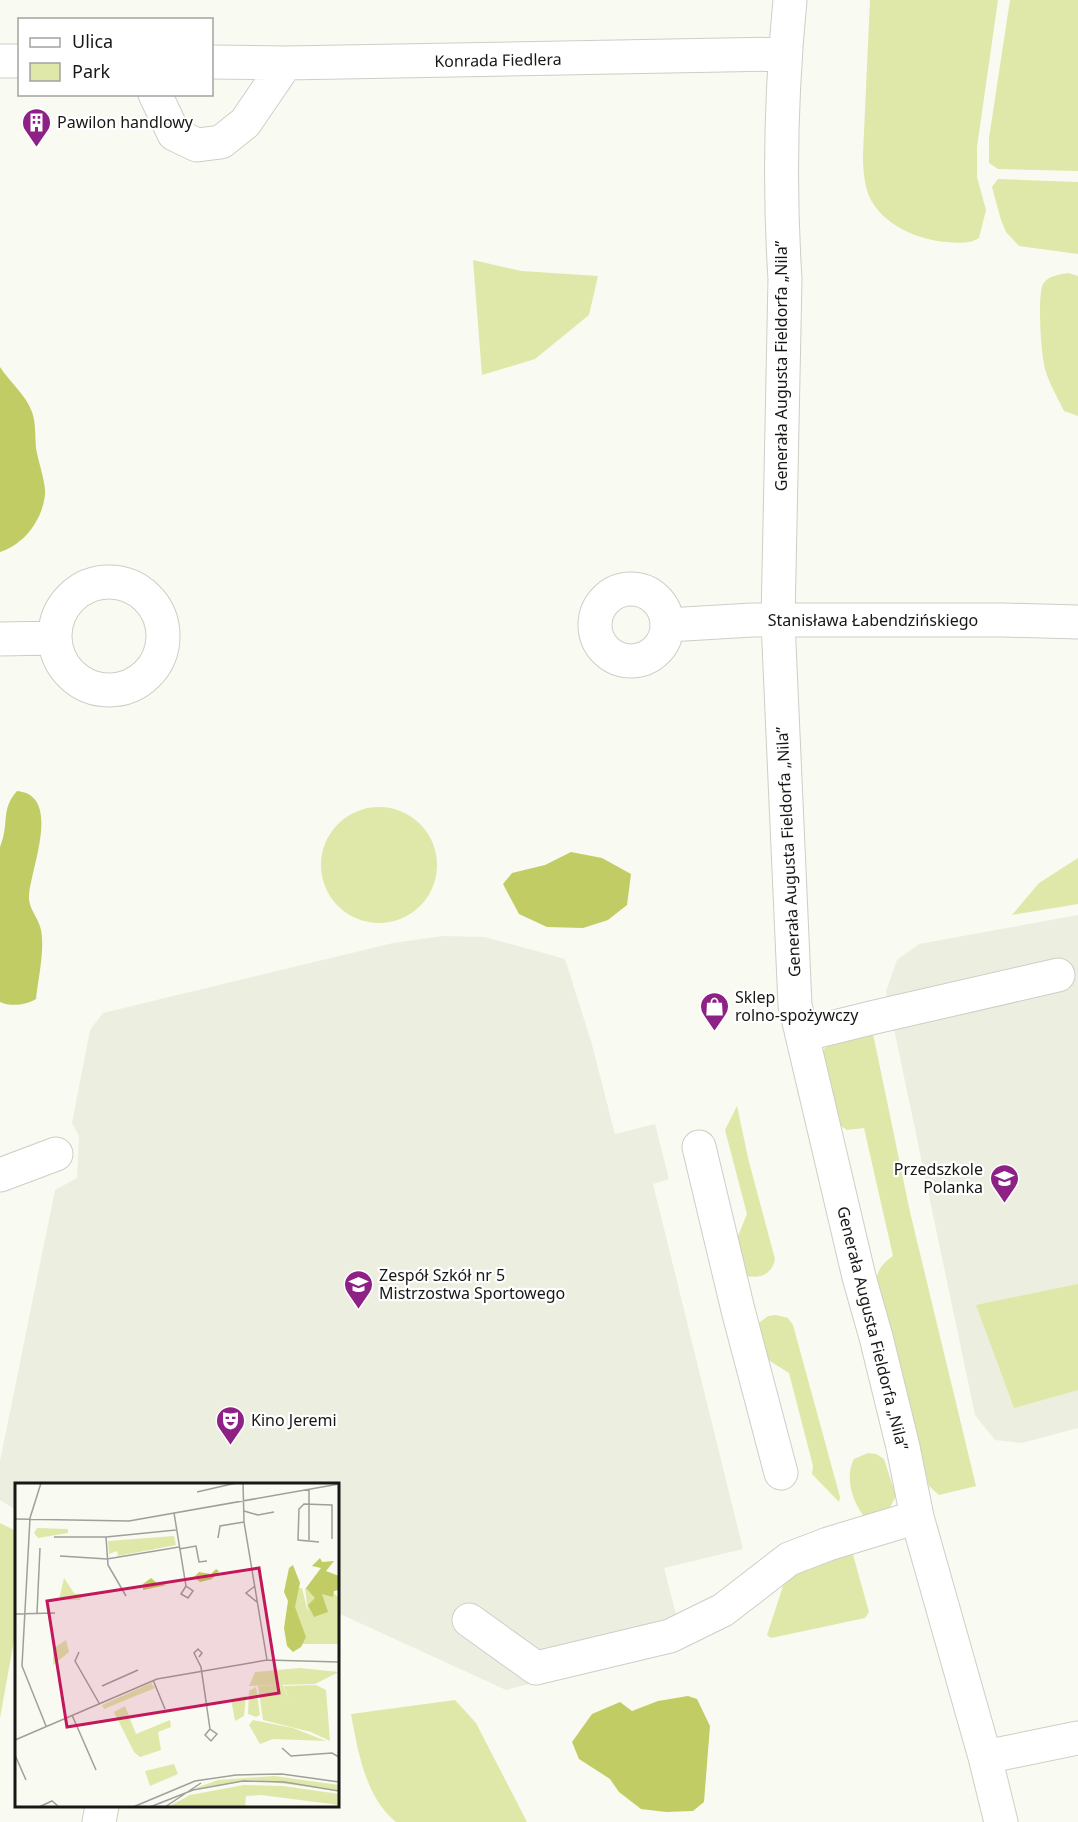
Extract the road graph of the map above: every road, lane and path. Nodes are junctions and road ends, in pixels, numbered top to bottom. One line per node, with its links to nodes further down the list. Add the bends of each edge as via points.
1 (790, 0): 2 (street, Generała Augusta Fieldorfa „Nila”)
2 (784, 54): 6 (street, Konrada Fiedlera); 8 (street, Generała Augusta Fieldorfa „Nila”, via 785,279)
3 (0, 61): 4 (street)
4 (18, 61)
5 (213, 62): 6 (street, Konrada Fiedlera)
6 (286, 63): 7 (street, via 245,123 221,142 197,145 174,134)
7 (156, 96)
8 (778, 621): 9 (street, Stanisława Łabendzińskiego); 10 (street, Stanisława Łabendzińskiego); 14 (street, Generała Augusta Fieldorfa „Nila”, via 792,961)
9 (1078, 622)
10 (668, 625)
11 (54, 638): 12 (street)
12 (0, 639)
13 (1058, 975): 14 (street)
14 (802, 1035): 19 (street, Generała Augusta Fieldorfa „Nila”, via 903,1447)
15 (699, 1147): 18 (street)
16 (56, 1154): 17 (street)
17 (0, 1175)
18 (781, 1473)
19 (916, 1516): 20 (street, via 789,1560 723,1610 670,1636 536,1668); 22 (street, Generała Augusta Fieldorfa „Nila”)
20 (469, 1620)
21 (1078, 1738): 22 (street)
22 (985, 1757): 25 (street, Generała Augusta Fieldorfa „Nila”)
23 (102, 1807): 24 (street)
24 (99, 1822)
25 (1001, 1822)

